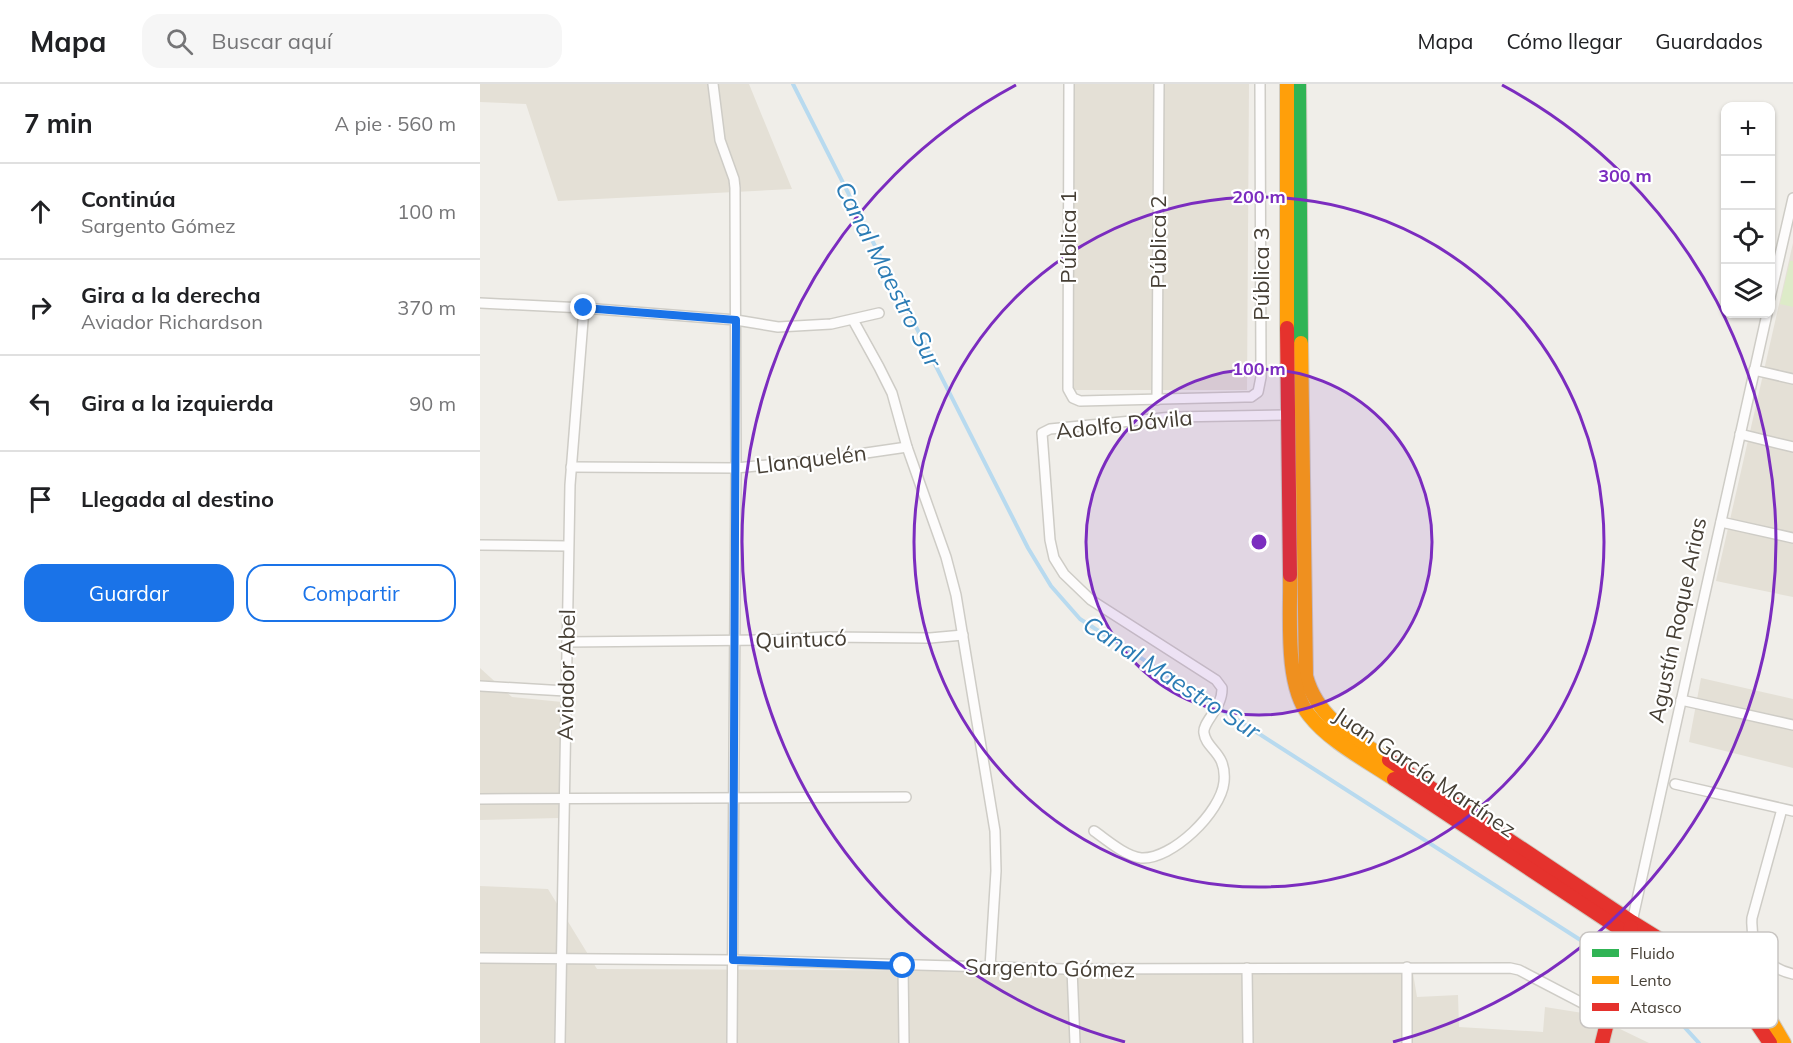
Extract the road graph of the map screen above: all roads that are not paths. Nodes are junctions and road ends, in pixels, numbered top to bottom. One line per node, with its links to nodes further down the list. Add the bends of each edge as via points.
1 (713, 84): 15 (street, via 720,140 735,188)
2 (1069, 84): 19 (street, Pública 1, via 1068,389 1080,401)
3 (1159, 84): 19 (street, Pública 2)
4 (1260, 84): 19 (street, Pública 3, via 1258,392 1245,398)
5 (1287, 84): 20 (main road, Juan García Martínez)
6 (1299, 84): 45 (main road, Juan García Martínez, via 1304,665 1308,687 1319,708 1343,730)
7 (1793, 198): 8 (street)
8 (1782, 247): 9 (street); 10 (street)
9 (1793, 249)
10 (1775, 277)
11 (480, 303): 12 (street)
12 (584, 308): 15 (street); 24 (street, Aviador Abel)
13 (879, 313): 16 (street)
14 (1766, 318): 17 (street, Agustín Roque Arias)
15 (736, 320): 16 (street, via 778,327); 25 (street)
16 (853, 320): 22 (street, via 885,379)
17 (1754, 370): 18 (street); 21 (street, Agustín Roque Arias)
18 (1793, 379)
19 (1157, 400)
20 (1287, 415): 44 (street, Adolfo Dávila, via 1172,417 1042,433 1050,540 1054,558 1064,574 1091,600 1216,680 1222,688 1221,702 1204,727 1204,734 1221,758 1224,782 1218,801 1193,832 1169,851 1140,858); 45 (main road, Juan García Martínez, via 1292,669 1301,707 1333,738)
21 (1740, 434): 23 (street); 26 (street, Agustín Roque Arias)
22 (907, 447): 25 (street, Llanquelén); 30 (street, via 946,557)
23 (1793, 447)
24 (571, 467): 25 (street, Llanquelén); 29 (street, Aviador Abel)
25 (736, 468): 31 (street)
26 (1721, 522): 27 (street); 35 (street, Agustín Roque Arias)
27 (1793, 538)
28 (480, 545): 29 (street)
29 (568, 546): 32 (street, Aviador Abel)
30 (963, 635): 31 (street, Quintucó); 54 (street, via 995,831)
31 (734, 640): 32 (street, Quintucó); 38 (street)
32 (567, 642): 34 (street, Aviador Abel)
33 (480, 686): 34 (street)
34 (566, 691): 41 (street, Aviador Abel)
35 (1681, 700): 36 (street); 45 (street, Agustín Roque Arias)
36 (1793, 725)
37 (1675, 784): 42 (street)
38 (732, 797): 39 (street); 41 (street); 52 (street)
39 (906, 797)
40 (480, 799): 41 (street)
41 (564, 799): 51 (street, Aviador Abel)
42 (1782, 809): 43 (street); 49 (street, via 1752,918)
43 (1793, 812)
44 (1094, 831)
45 (1631, 929): 46 (main road); 47 (main road); 48 (main road)
46 (1630, 932)
47 (1635, 932)
48 (1636, 932)
49 (1752, 932)
50 (480, 958): 51 (street, Sargento Gómez)
51 (561, 959): 52 (street, Sargento Gómez); 64 (street, Aviador Abel)
52 (733, 960): 53 (street, Sargento Gómez); 65 (street)
53 (903, 966): 54 (street, Sargento Gómez); 66 (street)
54 (990, 967): 57 (street, Sargento Gómez)
55 (1407, 967): 56 (street, Sargento Gómez); 60 (street, Sargento Gómez, via 1510,968); 69 (street)
56 (1247, 968): 57 (street, Sargento Gómez); 68 (street)
57 (1072, 969): 67 (street)
58 (1778, 970): 59 (street)
59 (1793, 975)
60 (1580, 1002)
61 (1606, 1028): 70 (main road)
62 (1760, 1028): 71 (main road)
63 (1775, 1028): 72 (main road)
64 (560, 1043)
65 (732, 1043)
66 (904, 1043)
67 (1075, 1043)
68 (1248, 1043)
69 (1407, 1043)
70 (1602, 1043)
71 (1770, 1043)
72 (1784, 1043)

